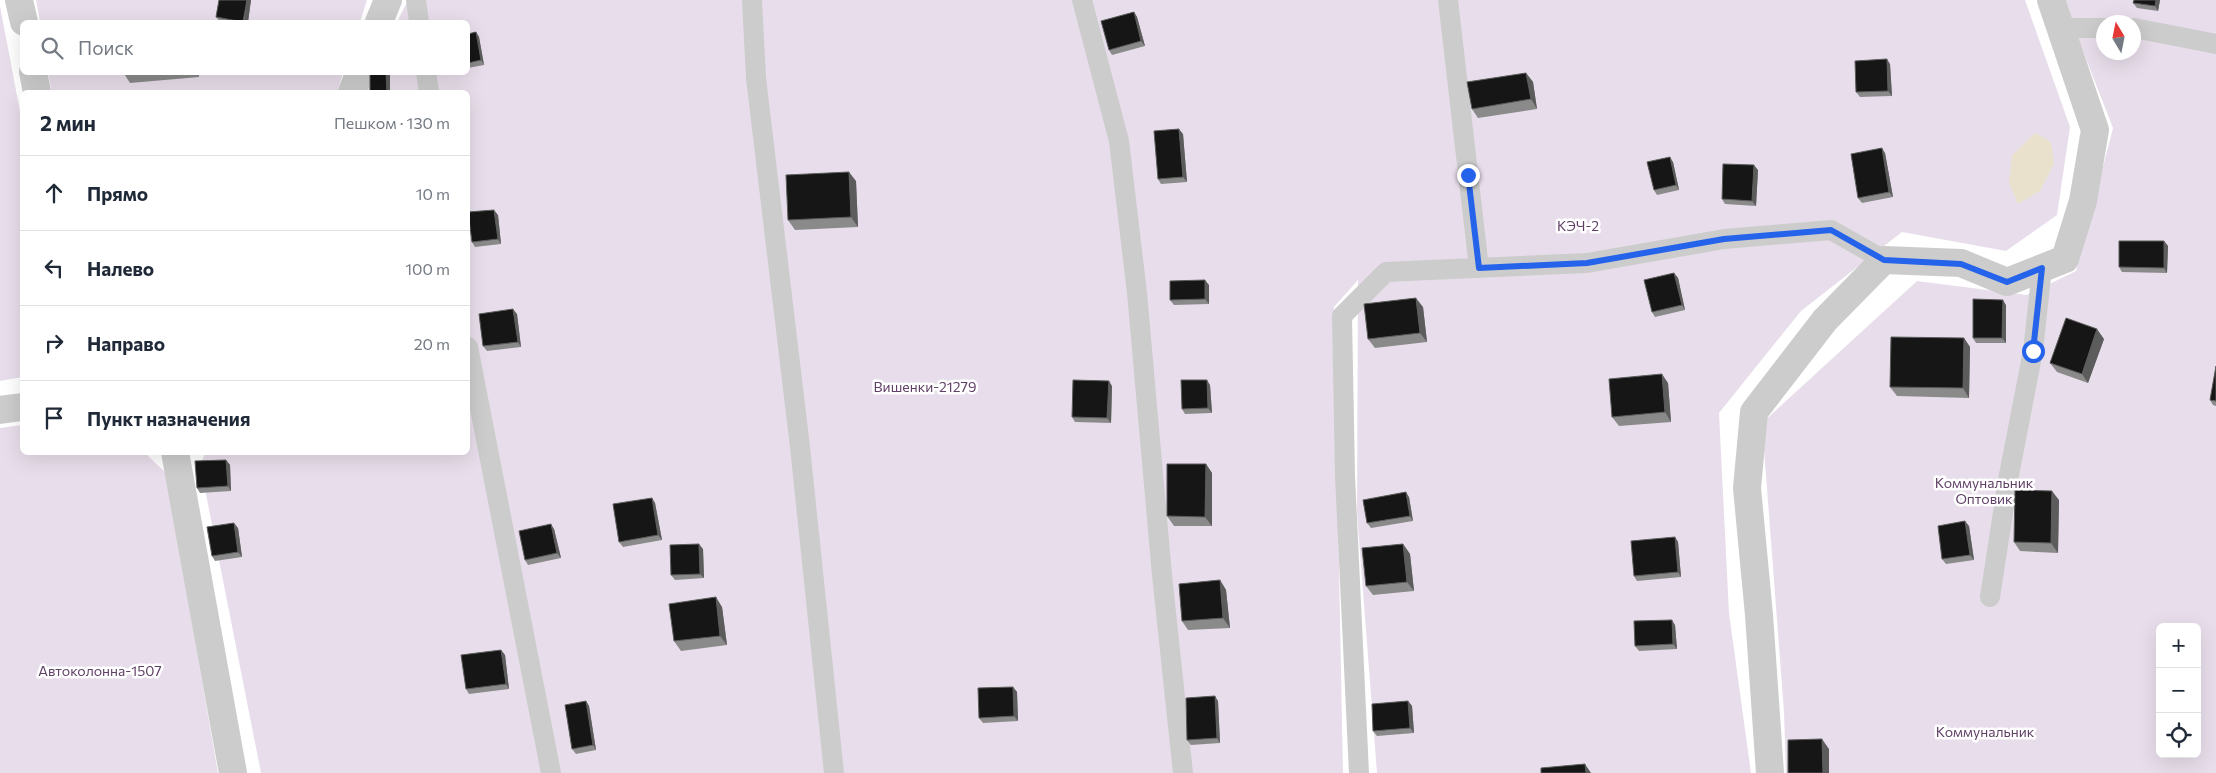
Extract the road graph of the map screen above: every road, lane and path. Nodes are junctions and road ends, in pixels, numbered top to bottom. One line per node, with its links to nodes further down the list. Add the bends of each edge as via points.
1 (19, 0): 8 (street)
2 (388, 0): 9 (street)
3 (416, 0): 10 (lane)
4 (752, 0): 31 (lane, via 756,78)
5 (1082, 0): 32 (lane, via 1119,141 1137,293)
6 (1448, 0): 22 (lane)
7 (2051, 0): 11 (street)
8 (24, 20)
9 (380, 20)
10 (419, 20)
11 (2061, 28): 12 (lane); 23 (street, via 2095,130 2083,201 2064,259)
12 (2096, 28)
13 (2141, 29): 14 (lane)
14 (2216, 44)
15 (34, 75): 18 (street)
16 (359, 75): 19 (street)
17 (426, 75): 20 (lane)
18 (37, 90)
19 (353, 90)
20 (428, 90)
21 (1884, 260): 22 (lane, via 1831,230 1724,239 1587,263); 23 (street, via 1961,264 2007,282); 34 (street, via 1825,320 1754,412 1747,488)
22 (1479, 268): 33 (lane, via 1386,272 1342,316 1345,476)
23 (2042, 268): 28 (lane, via 2033,351 2008,480)
24 (470, 357): 30 (lane)
25 (20, 407): 26 (street)
26 (0, 410)
27 (176, 455): 29 (street)
28 (1990, 598)
29 (234, 773)
30 (551, 773)
31 (834, 773)
32 (1183, 773)
33 (1359, 773)
34 (1770, 773)

